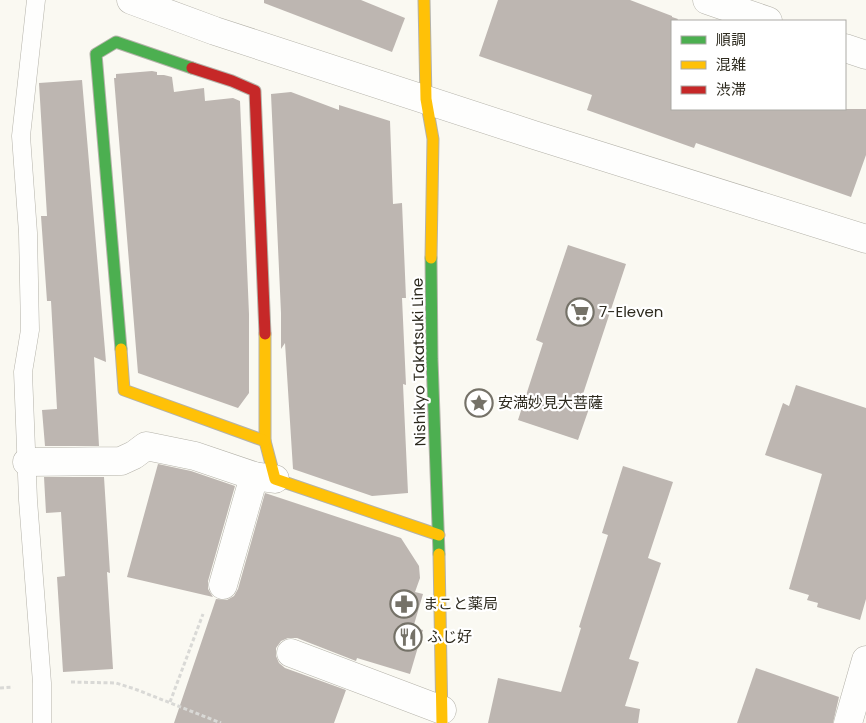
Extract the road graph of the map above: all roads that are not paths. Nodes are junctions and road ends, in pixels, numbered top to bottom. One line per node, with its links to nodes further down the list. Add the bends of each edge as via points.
1 (36, 0): 11 (lane, via 21,136 30,330 23,372)
2 (131, 0): 8 (street, via 215,31)
3 (424, 0): 8 (street, Nishikyo Takatsuki Line)
4 (707, 0): 5 (street)
5 (765, 20)
6 (846, 48): 7 (street)
7 (866, 55)
8 (426, 99): 9 (street); 13 (street, Nishikyo Takatsuki Line, via 433,139 432,359)
9 (866, 239)
10 (265, 441): 10 (street, via 265,314 255,91 116,42 96,54 124,390); 12 (street)
11 (26, 462): 12 (street, via 121,461 146,446 195,456); 18 (lane)
12 (265, 478): 13 (street); 14 (street)
13 (439, 535): 17 (street, Nishikyo Takatsuki Line)
14 (223, 585)
15 (291, 653): 17 (street)
16 (866, 660): 19 (street)
17 (442, 717)
18 (42, 723)
19 (848, 723)

